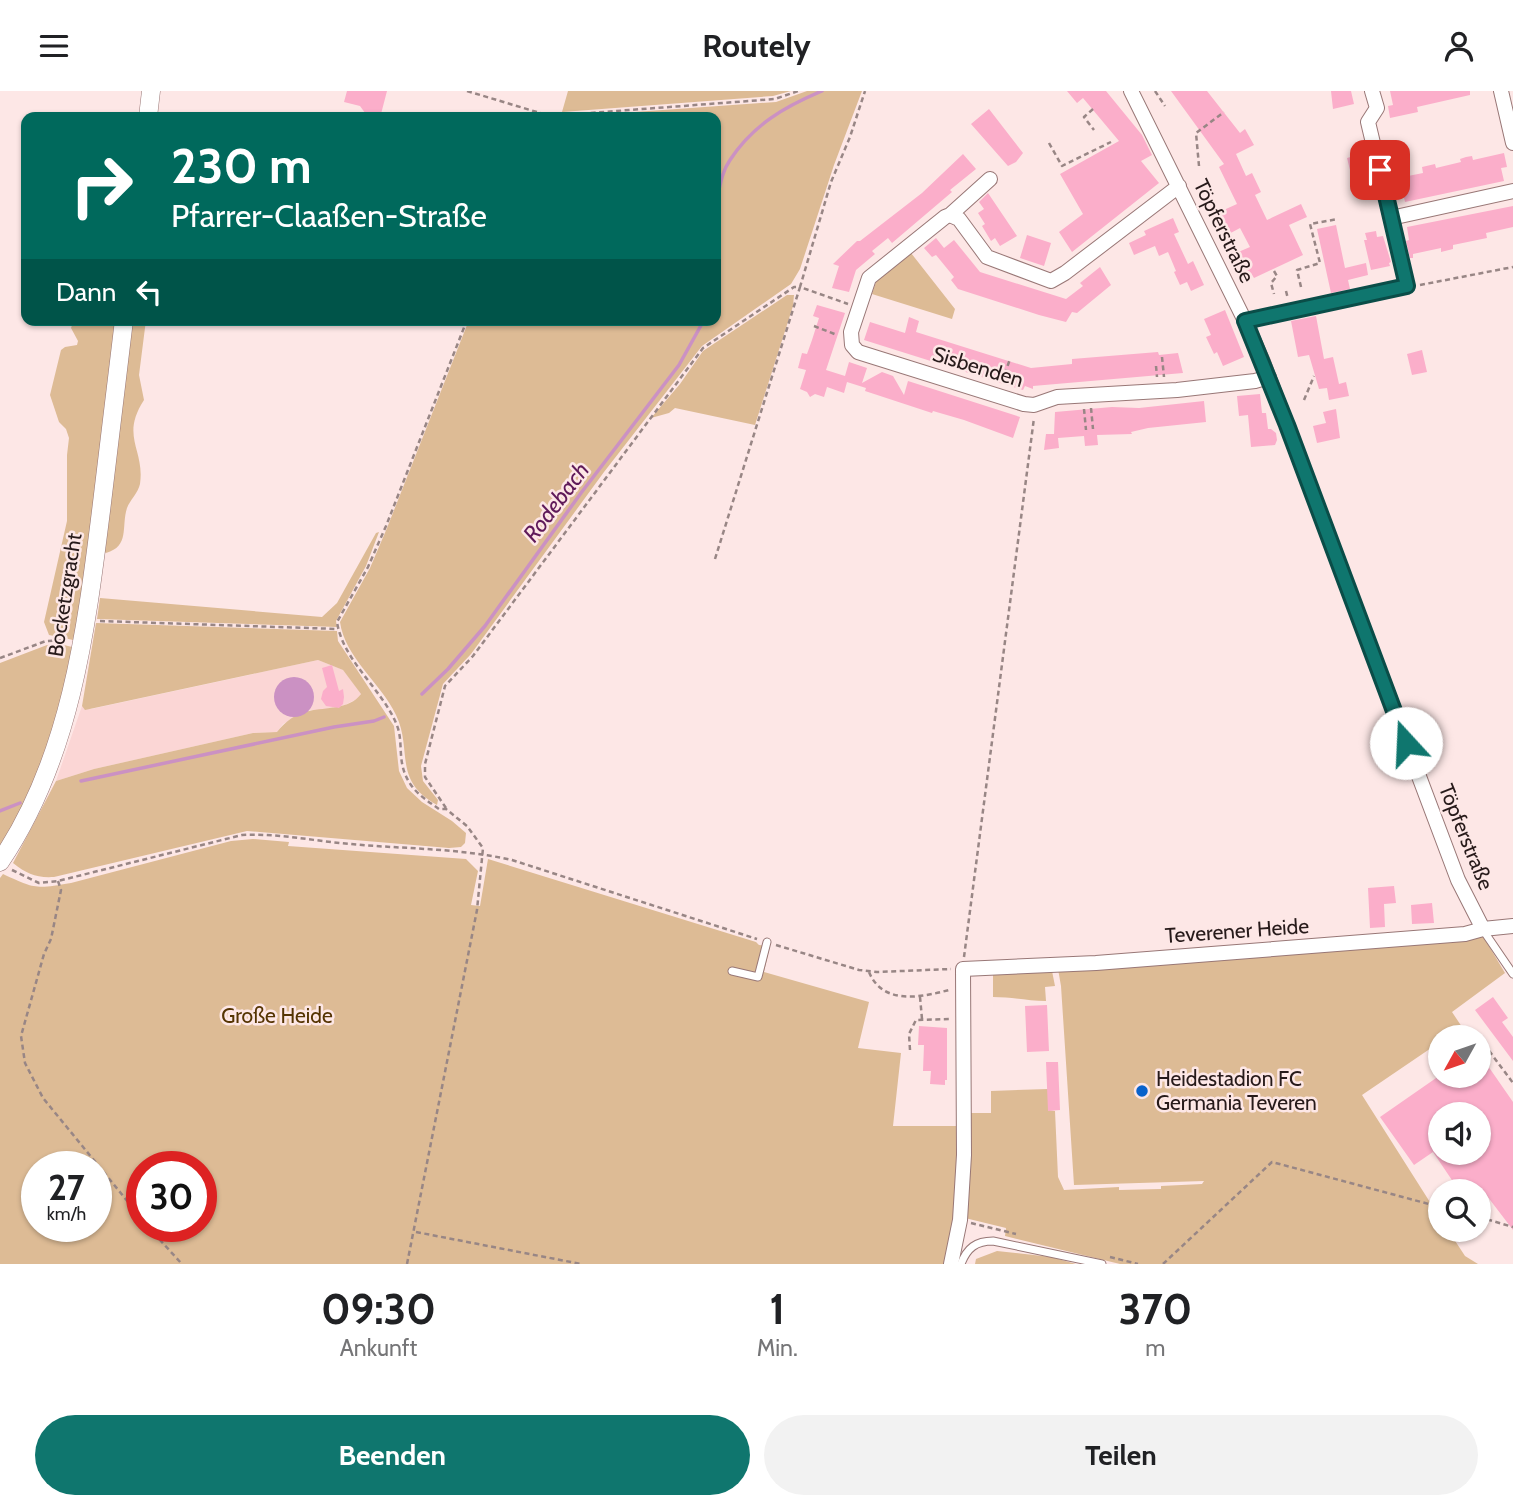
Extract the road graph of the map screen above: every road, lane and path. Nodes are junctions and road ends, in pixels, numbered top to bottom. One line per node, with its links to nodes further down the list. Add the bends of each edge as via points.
1 (151, 91): 11 (street)
2 (467, 91): 12 (path)
3 (798, 91): 13 (path, via 775,99)
4 (865, 91): 29 (path, via 831,182)
5 (1131, 91): 21 (street, Töpferstraße)
6 (1155, 91): 9 (path)
7 (1372, 91): 24 (street, via 1377,108 1368,122)
8 (1501, 91): 18 (street)
9 (1165, 106)
10 (1093, 109): 15 (path, via 1084,117)
11 (149, 112)
12 (533, 112)
13 (600, 112)
14 (1224, 112): 19 (path, via 1196,133)
15 (1094, 130)
16 (1111, 142): 17 (path, via 1062,166)
17 (1049, 143)
18 (1513, 143)
19 (1199, 166)
20 (990, 179): 23 (street)
21 (1179, 186): 23 (street, via 1051,281 987,257 959,219); 33 (street, Töpferstraße)
22 (1513, 191): 24 (street)
23 (950, 215): 32 (street, via 869,278)
24 (1391, 218): 28 (street)
25 (1338, 219): 30 (path, via 1310,224 1320,263 1297,270)
26 (1513, 267): 28 (path)
27 (1274, 271): 31 (path)
28 (1407, 286): 33 (street)
29 (800, 287): 32 (path); 49 (path); 54 (path, via 703,348 473,656 445,686 425,777)
30 (1301, 287)
31 (1274, 294)
32 (858, 308): 37 (street)
33 (1245, 321): 41 (street, Töpferstraße)
34 (123, 326): 50 (street, Bocketzgracht)
35 (465, 326): 51 (path, via 386,526 337,622)
36 (814, 327): 37 (path)
37 (850, 339): 44 (street, Sisbenden, via 858,352)
38 (1162, 357): 42 (path)
39 (1010, 359): 44 (path)
40 (1314, 376): 45 (path)
41 (1269, 377): 42 (street, Sisbenden); 59 (street, Töpferstraße, via 1458,880)
42 (1165, 391): 43 (street, Sisbenden)
43 (1086, 395): 46 (street, Sisbenden, via 1057,397); 47 (path); 48 (path)
44 (997, 396): 46 (street, Sisbenden)
45 (1304, 400)
46 (1034, 405): 61 (path)
47 (1093, 429)
48 (1086, 430)
49 (715, 559)
50 (86, 621): 51 (path); 52 (street, Bocketzgracht)
51 (338, 629): 54 (path, via 392,713 403,772 412,787 439,809)
52 (83, 645): 53 (path, via 54,639); 56 (street, Bocketzgracht, via 46,775)
53 (0, 658)
54 (446, 809): 55 (path, via 467,826)
55 (484, 854): 57 (path, via 257,834); 60 (path); 76 (path)
56 (0, 862): 57 (path, via 38,883)
57 (58, 881): 72 (path, via 61,890 54,928 21,1037 25,1063 43,1098)
58 (1513, 926): 59 (street, Teverener Heide)
59 (1483, 929): 61 (street, Teverener Heide, via 1096,963); 64 (lane, Töpferstraße)
60 (767, 942): 62 (lane, via 758,977); 63 (path)
61 (963, 969): 63 (path); 65 (street)
62 (732, 971)
63 (869, 971): 66 (path, via 885,990)
64 (1513, 974)
65 (963, 986): 66 (path); 68 (street)
66 (920, 997): 67 (path)
67 (922, 1019): 68 (path); 69 (path, via 912,1024)
68 (963, 1022): 81 (street, via 964,1155 960,1220)
69 (910, 1050)
70 (1491, 1053): 71 (path)
71 (1513, 1083)
72 (126, 1199)
73 (1428, 1204): 84 (path, via 1272,1162)
74 (1491, 1221): 75 (path)
75 (1513, 1227)
76 (414, 1231): 79 (path); 80 (path)
77 (162, 1242): 78 (path)
78 (182, 1264)
79 (407, 1264)
80 (581, 1264)
81 (951, 1264)
82 (961, 1264): 83 (lane, via 969,1248 980,1241)
83 (1102, 1264)
84 (1163, 1264)

